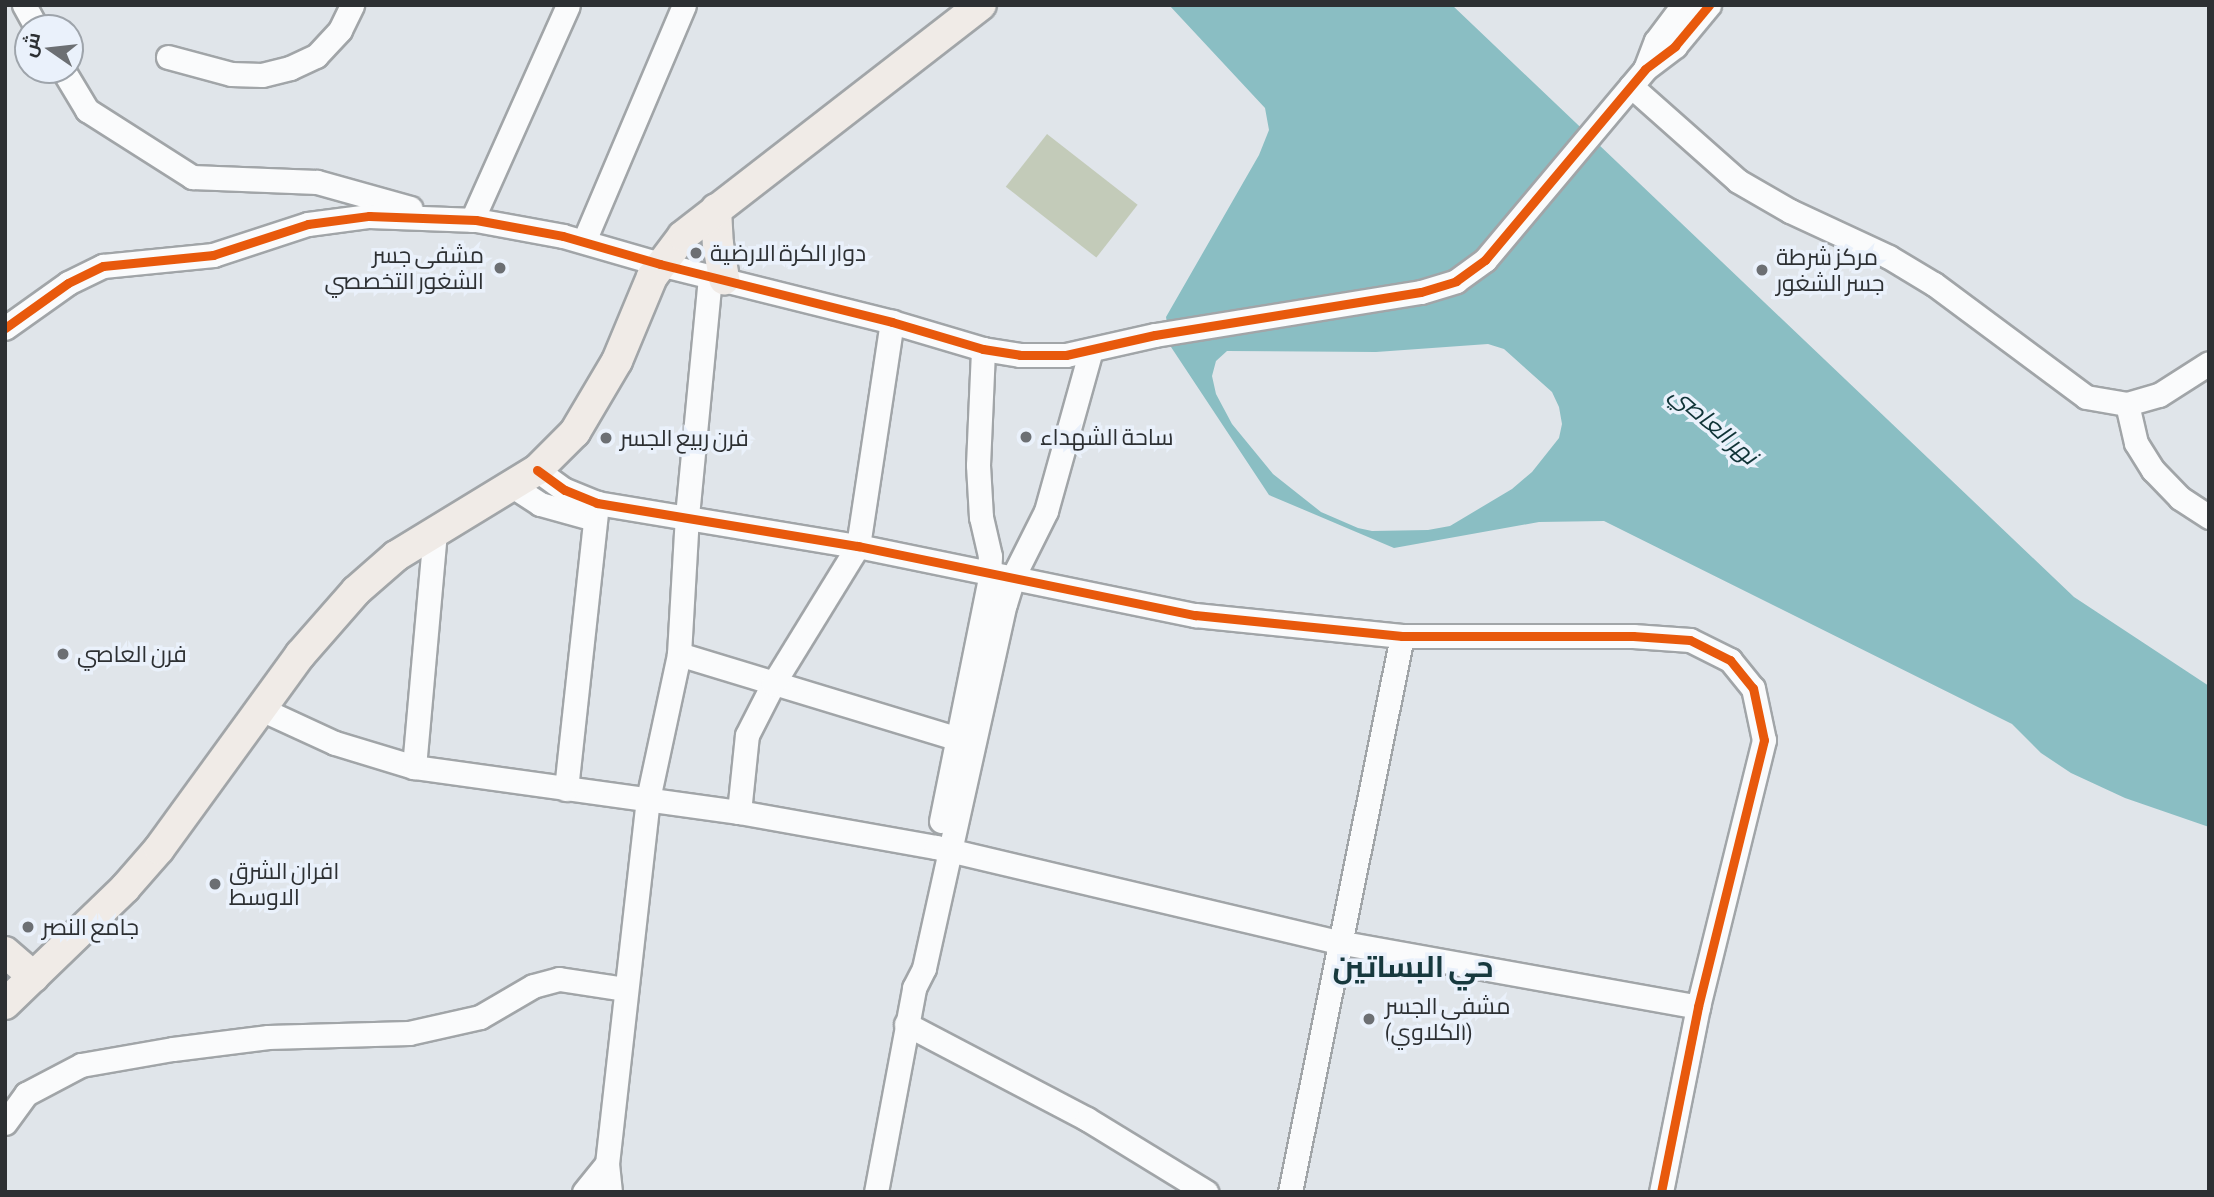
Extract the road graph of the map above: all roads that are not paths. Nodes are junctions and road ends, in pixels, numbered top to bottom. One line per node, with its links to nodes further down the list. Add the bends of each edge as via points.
1 (352, 5): 7 (street, via 340,30 316,56 290,68 262,75 231,74)
2 (568, 5): 11 (street)
3 (684, 5): 12 (street)
4 (981, 5): 10 (main road)
5 (1683, 5): 8 (street, via 1656,41)
6 (1709, 5): 8 (street, via 1675,46)
7 (168, 57)
8 (1638, 78): 18 (street, via 1485,260 1456,281 1421,292 1155,335); 20 (street, via 1738,181 1934,284 2086,397)
9 (71, 84): 11 (street, via 87,110 192,177 317,182)
10 (716, 209): 13 (main road, via 683,236); 14 (main road)
11 (461, 219): 12 (street); 16 (street, via 346,217 308,224 220,253 116,263 79,276)
12 (584, 241): 13 (street)
13 (660, 264): 14 (street); 21 (main road, via 596,402 575,432)
14 (717, 277): 15 (street); 24 (street)
15 (892, 322): 17 (street); 27 (street)
16 (5, 328)
17 (982, 349): 18 (street, via 1031,355); 28 (street, via 979,491)
18 (1091, 350): 29 (street, via 1046,511)
19 (2209, 363): 20 (street, via 2159,394)
20 (2127, 404): 25 (street, via 2136,443 2153,470 2180,498)
21 (537, 470): 22 (main road); 23 (street)
22 (511, 485): 23 (street, via 540,504); 26 (main road)
23 (596, 511): 24 (street); 36 (street)
24 (687, 516): 27 (street); 31 (street)
25 (2209, 517)
26 (435, 530): 33 (main road, via 356,591); 35 (street)
27 (858, 546): 28 (street); 32 (street)
28 (990, 573): 29 (street); 34 (street)
29 (1013, 577): 30 (street, via 1195,615); 39 (street)
30 (1402, 636): 40 (street); 45 (street, via 1690,640 1730,660 1753,688 1764,740)
31 (680, 654): 32 (street); 37 (street)
32 (773, 684): 34 (street); 38 (street, via 747,735)
33 (261, 709): 35 (street, via 335,743); 42 (main road, via 159,849)
34 (958, 739): 39 (street)
35 (414, 767): 36 (street)
36 (566, 789): 37 (street)
37 (648, 799): 38 (street); 43 (street)
38 (739, 812): 39 (street)
39 (943, 849): 40 (street); 46 (street, via 924,968)
40 (1338, 942): 45 (street); 53 (street)
41 (5, 952): 42 (main road)
42 (34, 977): 44 (main road)
43 (624, 989): 47 (street, via 559,979 533,986 480,1017 422,1031 268,1037 81,1065 26,1094); 48 (street)
44 (7, 999)
45 (1698, 1007): 54 (street)
46 (906, 1024): 51 (street); 52 (street, via 1087,1119)
47 (5, 1124)
48 (607, 1164): 49 (street); 50 (street)
49 (584, 1192)
50 (610, 1192)
51 (876, 1192)
52 (1206, 1192)
53 (1290, 1192)
54 (1661, 1192)

